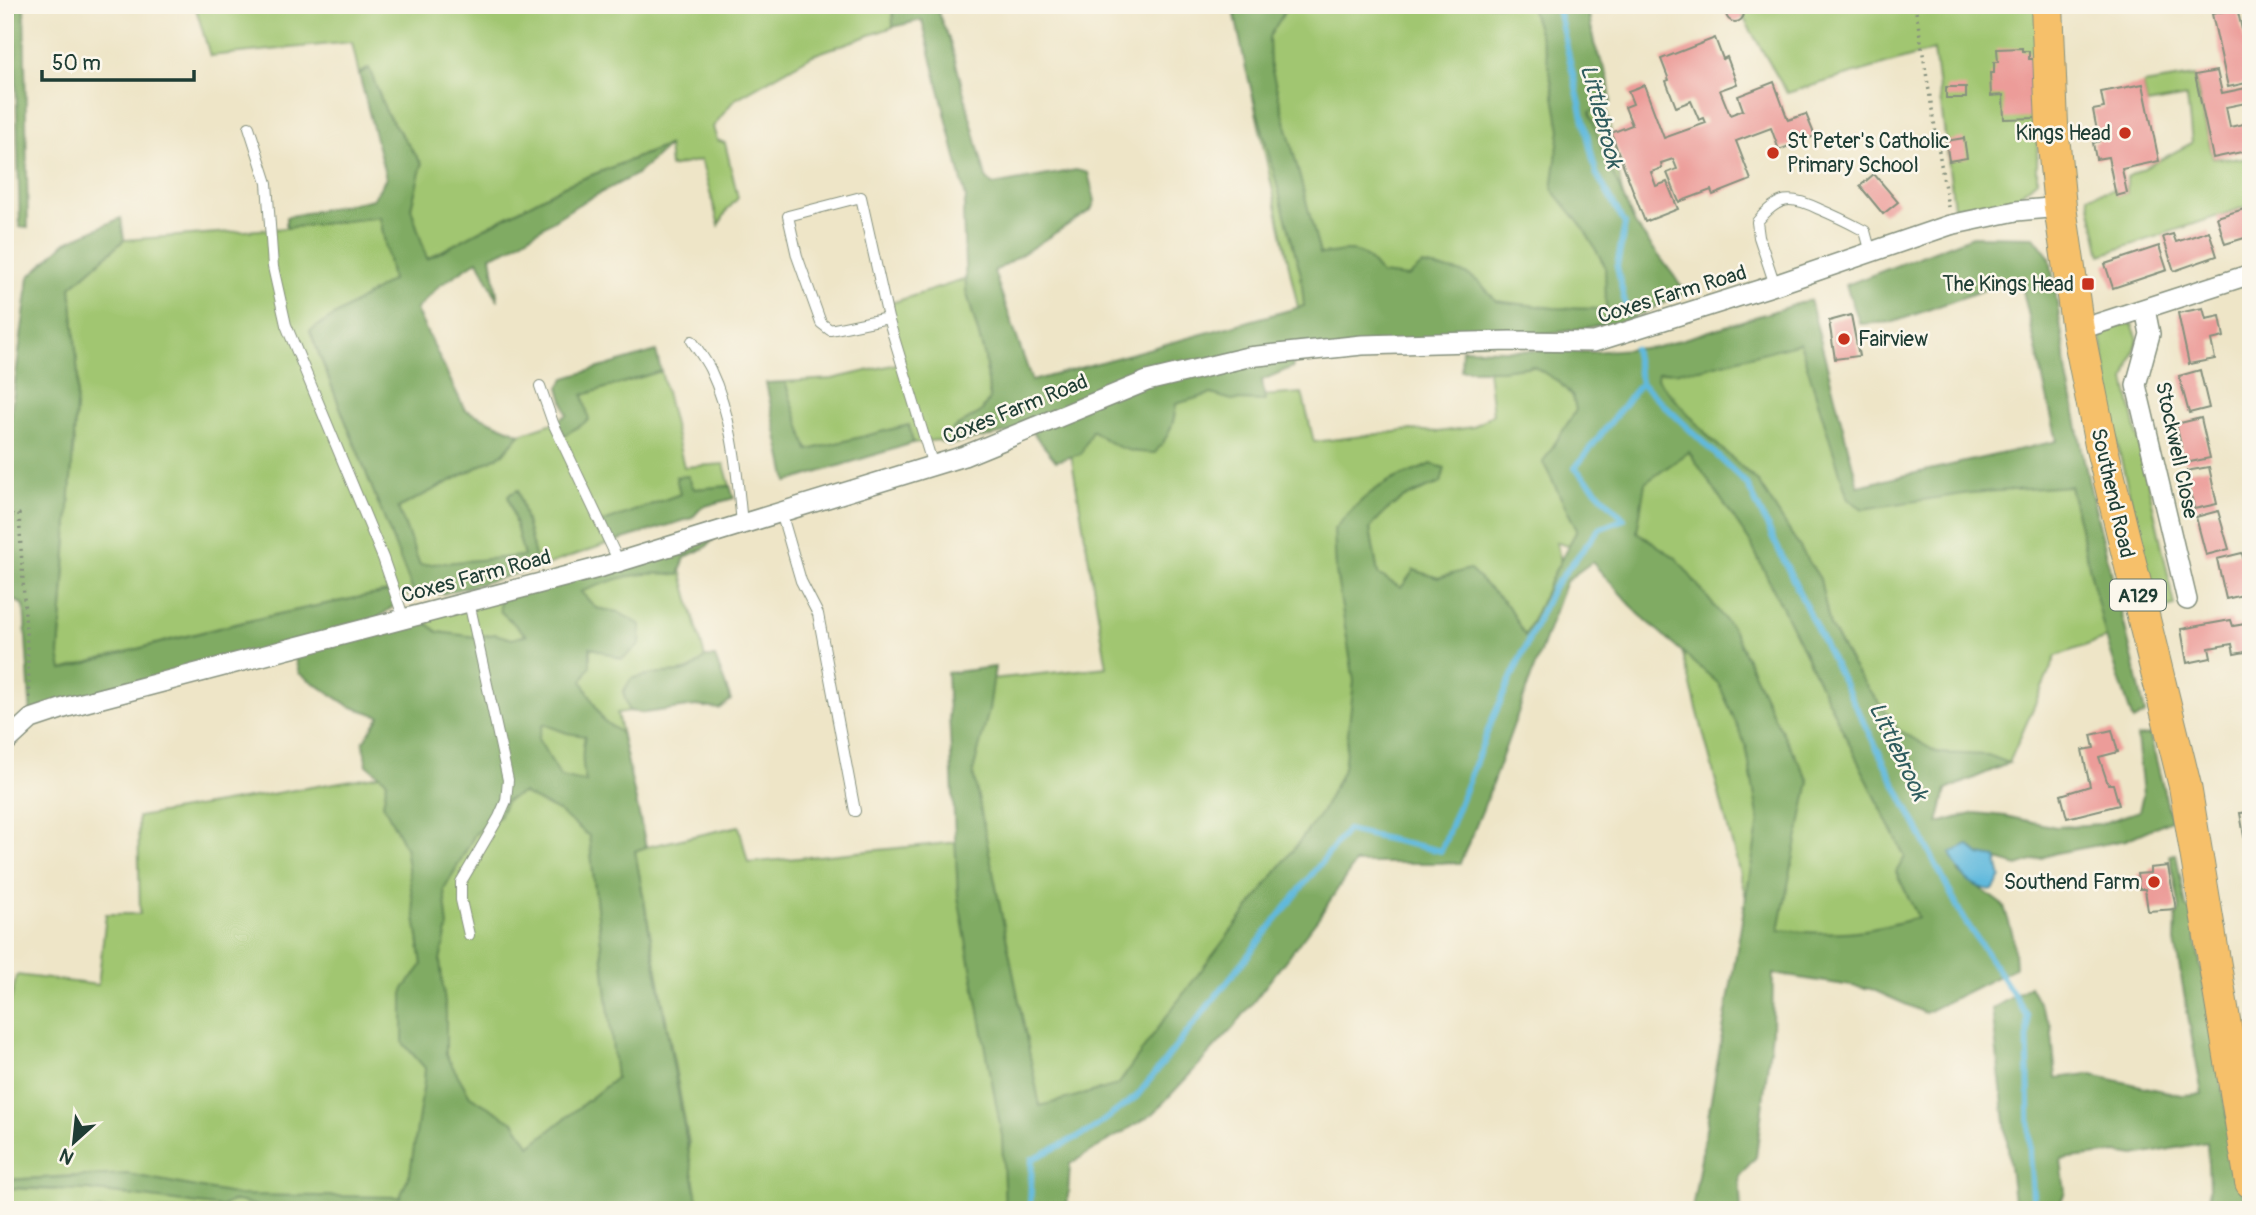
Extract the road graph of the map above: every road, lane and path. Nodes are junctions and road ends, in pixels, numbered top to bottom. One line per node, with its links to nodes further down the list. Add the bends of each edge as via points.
1 (1915, 5): 5 (path)
2 (2047, 5): 4 (main road, Southend Road / A129)
3 (249, 127): 21 (lane, via 267,183 273,267 286,325)
4 (2060, 207): 5 (street, Coxes Farm Road); 11 (main road, Southend Road / A129)
5 (1950, 225): 6 (street, Coxes Farm Road)
6 (1871, 253): 8 (street, Coxes Farm Road); 8 (lane, via 1865,231 1797,199 1779,202 1757,222)
7 (2251, 274): 9 (street)
8 (1775, 285): 14 (street, Coxes Farm Road, via 1594,342 1362,345 1248,357 1147,381)
9 (2145, 309): 11 (street); 19 (street, Stockwell Close, via 2150,334 2136,384)
10 (888, 318): 10 (lane, via 830,330 821,323 788,216 862,197); 14 (lane)
11 (2078, 330): 26 (main road, Southend Road / A129, via 2101,445 2185,786 2215,958)
12 (692, 341): 17 (lane, via 710,369 730,432)
13 (540, 386): 18 (lane)
14 (933, 466): 15 (street, Coxes Farm Road)
15 (781, 512): 17 (street, Coxes Farm Road); 24 (lane, via 801,580 818,614)
16 (5, 516): 22 (path, via 19,514)
17 (742, 524): 18 (street, Coxes Farm Road)
18 (619, 562): 20 (street, Coxes Farm Road)
19 (2187, 600)
20 (469, 602): 21 (street, Coxes Farm Road); 25 (lane, via 508,780 499,817 461,882)
21 (404, 619): 22 (street, Coxes Farm Road, via 230,662)
22 (31, 719): 23 (street, Coxes Farm Road)
23 (5, 743)
24 (855, 811)
25 (469, 935)
26 (2241, 1072): 27 (main road, Southend Road / A129)
27 (2251, 1182)

